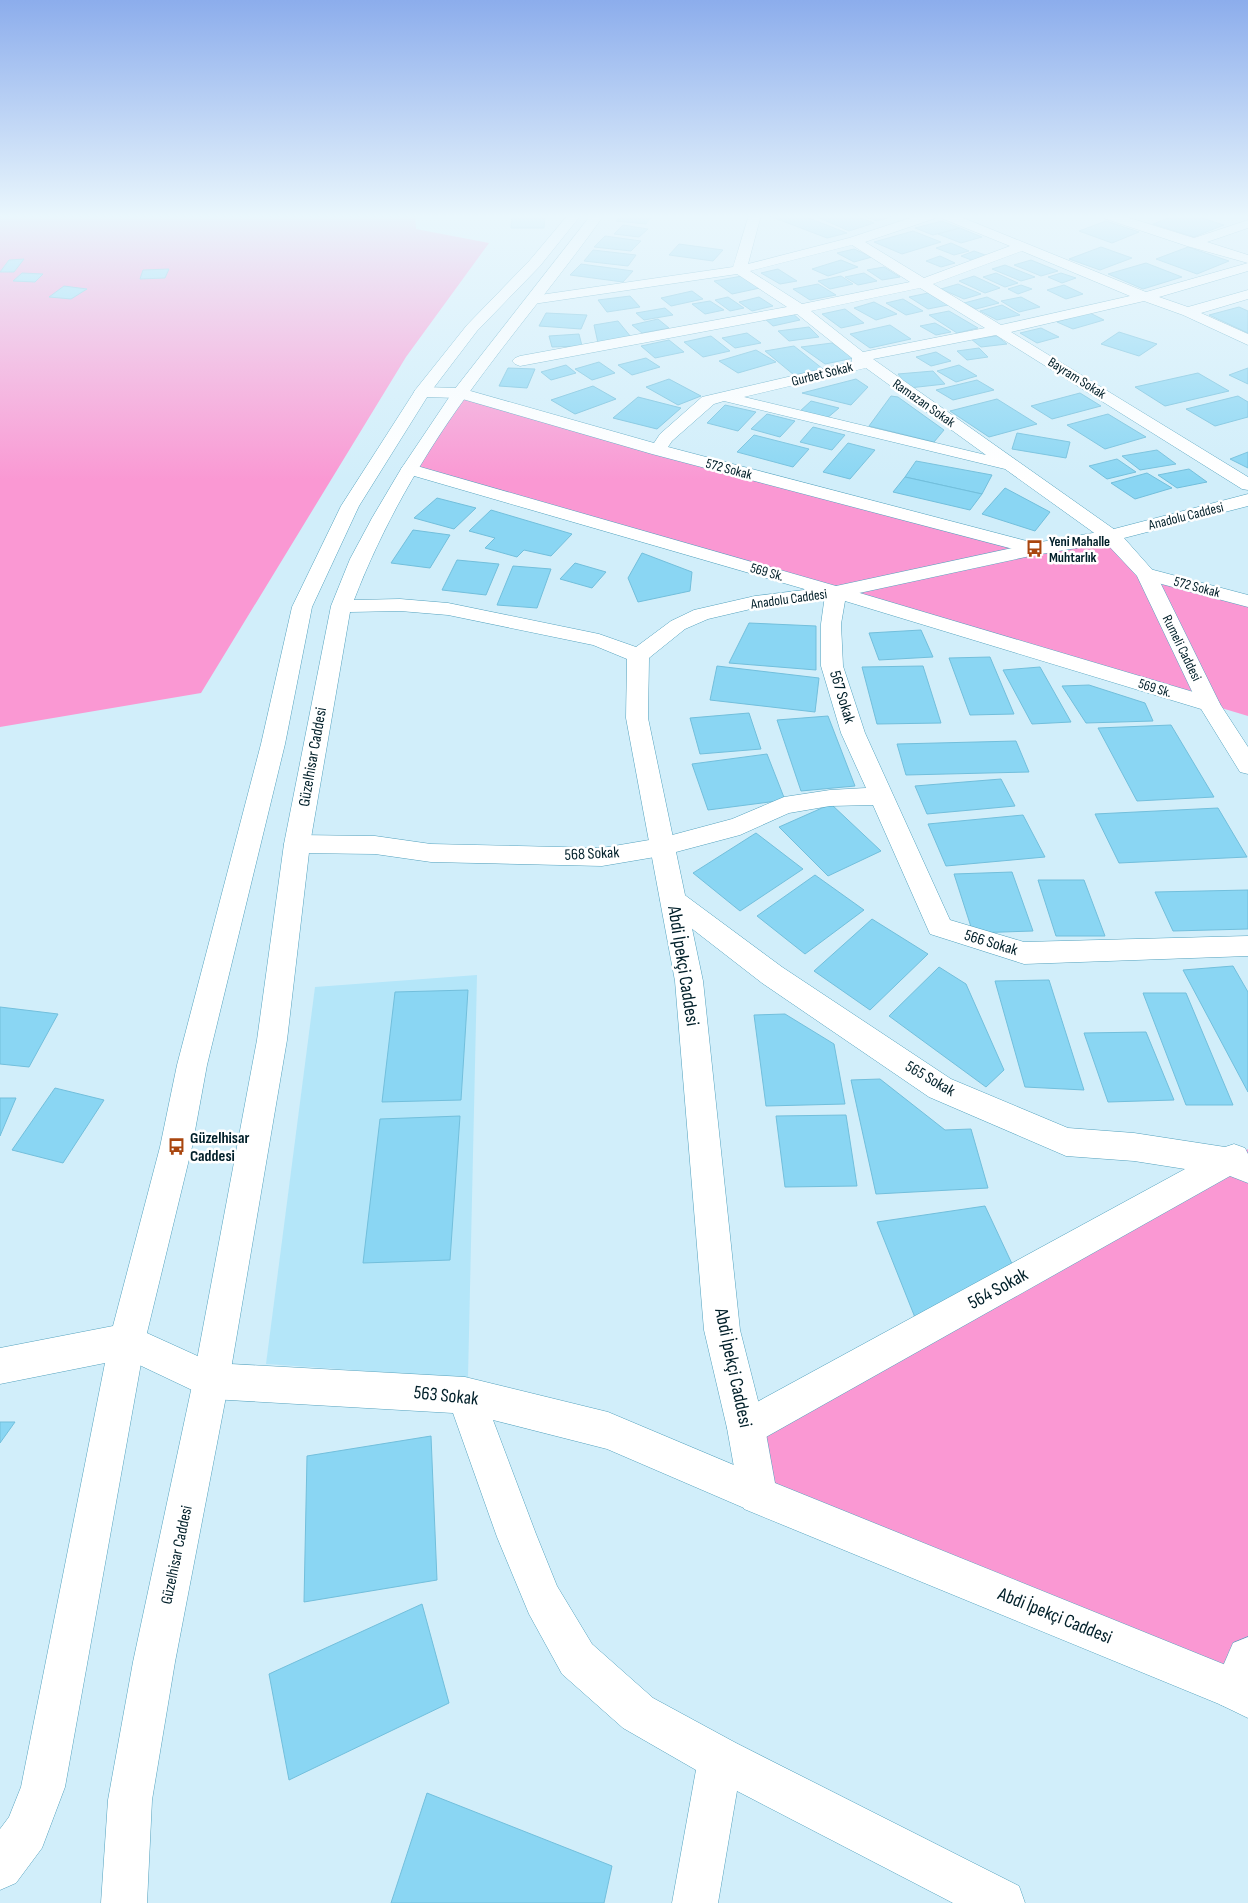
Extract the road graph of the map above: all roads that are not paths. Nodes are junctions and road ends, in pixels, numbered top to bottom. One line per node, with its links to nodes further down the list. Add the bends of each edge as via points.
1 (496, 304): 15 (street, via 472,328)
2 (531, 304): 16 (street, Güzelhisar Caddesi)
3 (792, 304): 9 (street, Ramazan Sokak)
4 (824, 304): 9 (street)
5 (958, 304): 11 (street, Bayram Sokak)
6 (1115, 304): 11 (street, Gurbet Sokak)
7 (1165, 304): 10 (street)
8 (1215, 304): 10 (street)
9 (800, 309): 13 (street, Ramazan Sokak); 14 (street)
10 (1188, 312): 12 (street)
11 (1000, 330): 13 (street, Gurbet Sokak); 21 (street, Bayram Sokak)
12 (1248, 340)
13 (860, 357): 17 (street, Gurbet Sokak, via 860,365); 19 (street, Ramazan Sokak)
14 (520, 361)
15 (422, 392): 16 (street, 572 Sokak); 38 (street, via 350,506 302,607 274,744 192,1065 176,1147)
16 (460, 393): 18 (street, 572 Sokak); 20 (street, Güzelhisar Caddesi)
17 (722, 396): 18 (street, Gurbet Sokak, via 708,400 666,438); 19 (street)
18 (658, 450): 24 (street, 572 Sokak)
19 (1015, 467): 23 (street, Ramazan Sokak)
20 (410, 469): 26 (street, 569 Sk.); 28 (street, Güzelhisar Caddesi, via 360,558)
21 (1248, 485)
22 (1248, 500): 23 (street, Anadolu Caddesi)
23 (1110, 536): 24 (street, Anadolu Caddesi); 25 (street, Rumeli Caddesi)
24 (1035, 549): 26 (street, Anadolu Caddesi)
25 (1146, 574): 27 (street, 572 Sokak); 30 (street, Rumeli Caddesi)
26 (836, 592): 29 (street, Anadolu Caddesi, via 755,602 701,614 678,624); 30 (street, 569 Sk.); 32 (street, 567 Sokak, via 831,624 832,666 853,733)
27 (1248, 601)
28 (341, 606): 29 (street, via 400,605 448,609 599,640); 33 (street, Güzelhisar Caddesi)
29 (638, 656): 34 (street, Abdi İpekçi Caddesi, via 637,718)
30 (1209, 704): 31 (street, Rumeli Caddesi)
31 (1248, 766)
32 (880, 796): 34 (street, 568 Sokak, via 830,798 784,805 740,826); 36 (street, 566 Sokak, via 940,926 1024,953)
33 (297, 844): 34 (street, 568 Sokak, via 375,845 431,853 602,856); 40 (street, Güzelhisar Caddesi, via 272,1040)
34 (661, 847): 35 (street, Abdi İpekçi Caddesi)
35 (673, 900): 37 (street, 565 Sokak, via 772,975 940,1088 1066,1142); 42 (street, Abdi İpekçi Caddesi, via 689,981 722,1330)
36 (1248, 946)
37 (1242, 1160): 42 (street, 564 Sokak)
38 (127, 1341): 39 (street); 40 (street, 563 Sokak); 46 (street, via 43,1787 26,1832)
39 (0, 1366)
40 (211, 1381): 41 (street, 563 Sokak); 47 (street, Güzelhisar Caddesi, via 154,1662 130,1800)
41 (465, 1395): 43 (street, 563 Sokak, via 608,1431); 45 (street, via 542,1600 577,1659 638,1713)
42 (746, 1428): 43 (street, Abdi İpekçi Caddesi)
43 (758, 1494): 44 (street, Abdi İpekçi Caddesi)
44 (1243, 1681)
45 (720, 1759): 48 (street); 49 (street)
46 (0, 1867)
47 (124, 1903)
48 (695, 1903)
49 (1002, 1903)

